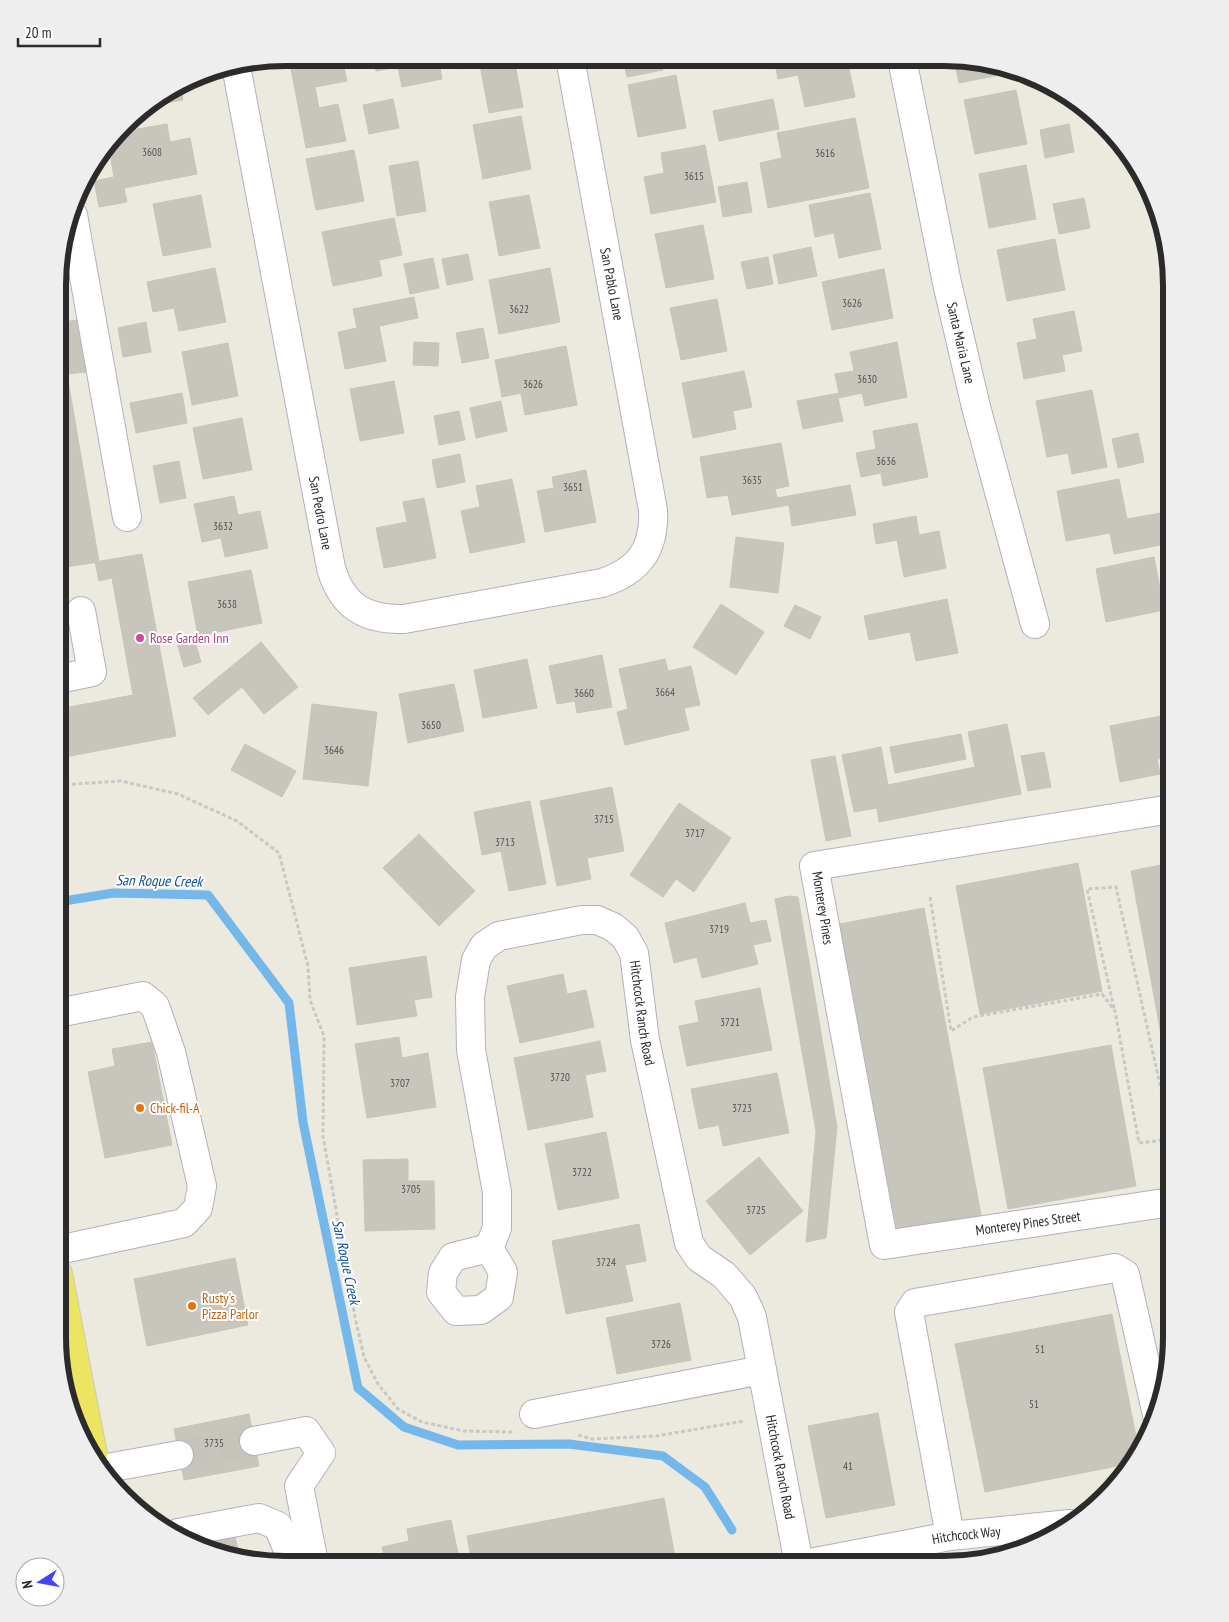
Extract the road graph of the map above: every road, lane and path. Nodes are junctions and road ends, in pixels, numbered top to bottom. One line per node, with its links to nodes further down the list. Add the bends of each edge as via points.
1 (571, 66): 5 (street, San Pablo Lane)
2 (903, 66): 8 (street, Santa Maria Lane, via 947,283 976,407)
3 (237, 72): 5 (street, San Pedro Lane, via 331,568 345,598 371,616 404,619 602,583 632,569 643,556 651,542)
4 (75, 226): 6 (street)
5 (653, 510)
6 (127, 517)
7 (81, 611): 9 (street, via 92,672)
8 (1035, 624)
9 (66, 678)
10 (66, 784): 25 (path, via 121,781 178,794 238,820 279,853 308,966 310,1000 324,1036 323,1136 364,1358 378,1384 398,1409 422,1422 464,1430)
11 (1163, 810): 18 (street, Monterey Pines, via 814,866)
12 (930, 898): 14 (path, via 951,1031 973,1017 1102,994)
13 (66, 1011): 19 (street, via 143,996 155,1006 171,1052 202,1186 198,1208 184,1223)
14 (1114, 1011): 15 (path, via 1087,889 1116,887); 16 (path, via 1139,1143)
15 (1163, 1098)
16 (1163, 1140)
17 (1163, 1203): 18 (street, Monterey Pines Street)
18 (884, 1245)
19 (66, 1248)
20 (489, 1248): 22 (street, Hitchcock Ranch Road, via 497,1228 497,1192 471,1050 470,997 476,960 484,946 499,936 597,920 625,937 634,953 645,1040 689,1243 699,1258 724,1275 742,1297 752,1317)
21 (66, 1315): 26 (main road)
22 (762, 1370): 24 (street, Hitchcock Ranch Road); 25 (street)
23 (1153, 1399): 33 (street, via 1125,1274 1115,1268 915,1303 909,1312)
24 (771, 1416): 27 (path, via 656,1436 592,1439); 36 (street, Hitchcock Ranch Road)
25 (526, 1423)
26 (89, 1432)
27 (573, 1433)
28 (254, 1441): 35 (street, via 306,1431 322,1453 299,1486)
29 (179, 1455): 30 (street)
30 (110, 1468)
31 (1054, 1526): 33 (street, Hitchcock Way)
32 (186, 1531): 34 (street, via 259,1518 278,1526)
33 (950, 1536): 37 (street, Hitchcock Way)
34 (288, 1556)
35 (313, 1556)
36 (797, 1556)
37 (846, 1556)

